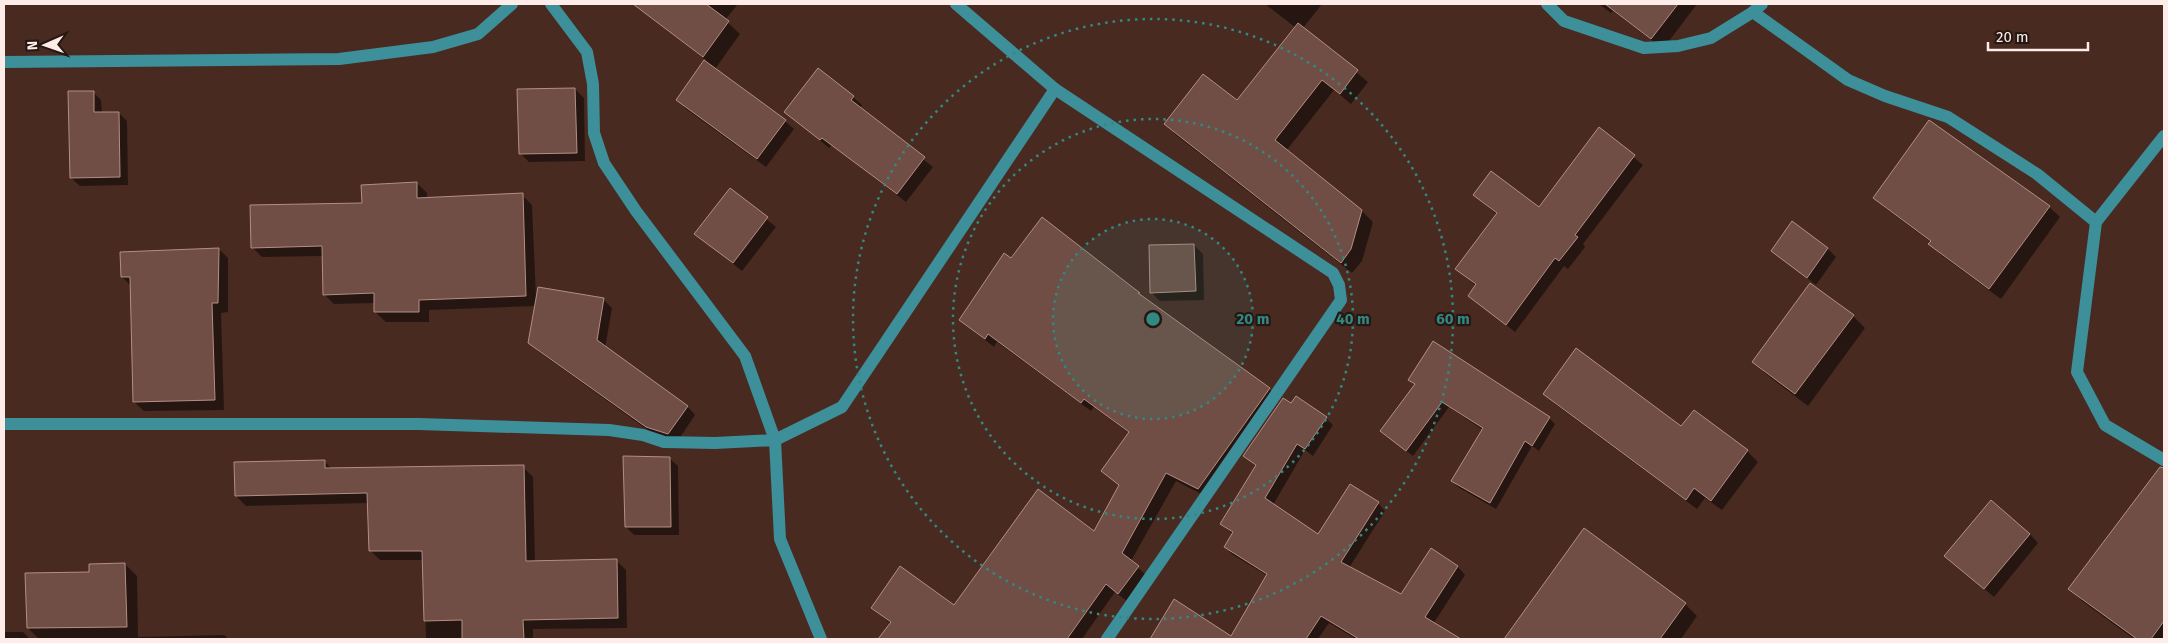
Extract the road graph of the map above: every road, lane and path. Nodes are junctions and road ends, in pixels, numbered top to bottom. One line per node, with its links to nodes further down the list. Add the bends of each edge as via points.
1 (512, 4): 6 (street, via 478,34 434,48 339,59)
2 (551, 4): 11 (street, via 587,52 593,84 594,134 604,164 636,212 745,356)
3 (956, 4): 7 (street)
4 (1546, 4): 5 (street, via 1564,21 1644,48 1678,46 1710,38)
5 (1758, 8): 9 (street, via 1848,80 1948,117 2037,174)
6 (4, 62)
7 (1055, 89): 11 (street, via 842,407); 14 (street, via 1333,273 1341,300)
8 (2164, 136): 9 (street)
9 (2096, 222): 12 (street, via 2077,372 2105,425)
10 (4, 424): 11 (street, via 419,424 610,430 664,442)
11 (775, 440): 13 (street, via 780,539)
12 (2164, 460)
13 (821, 639)
14 (1107, 639)

